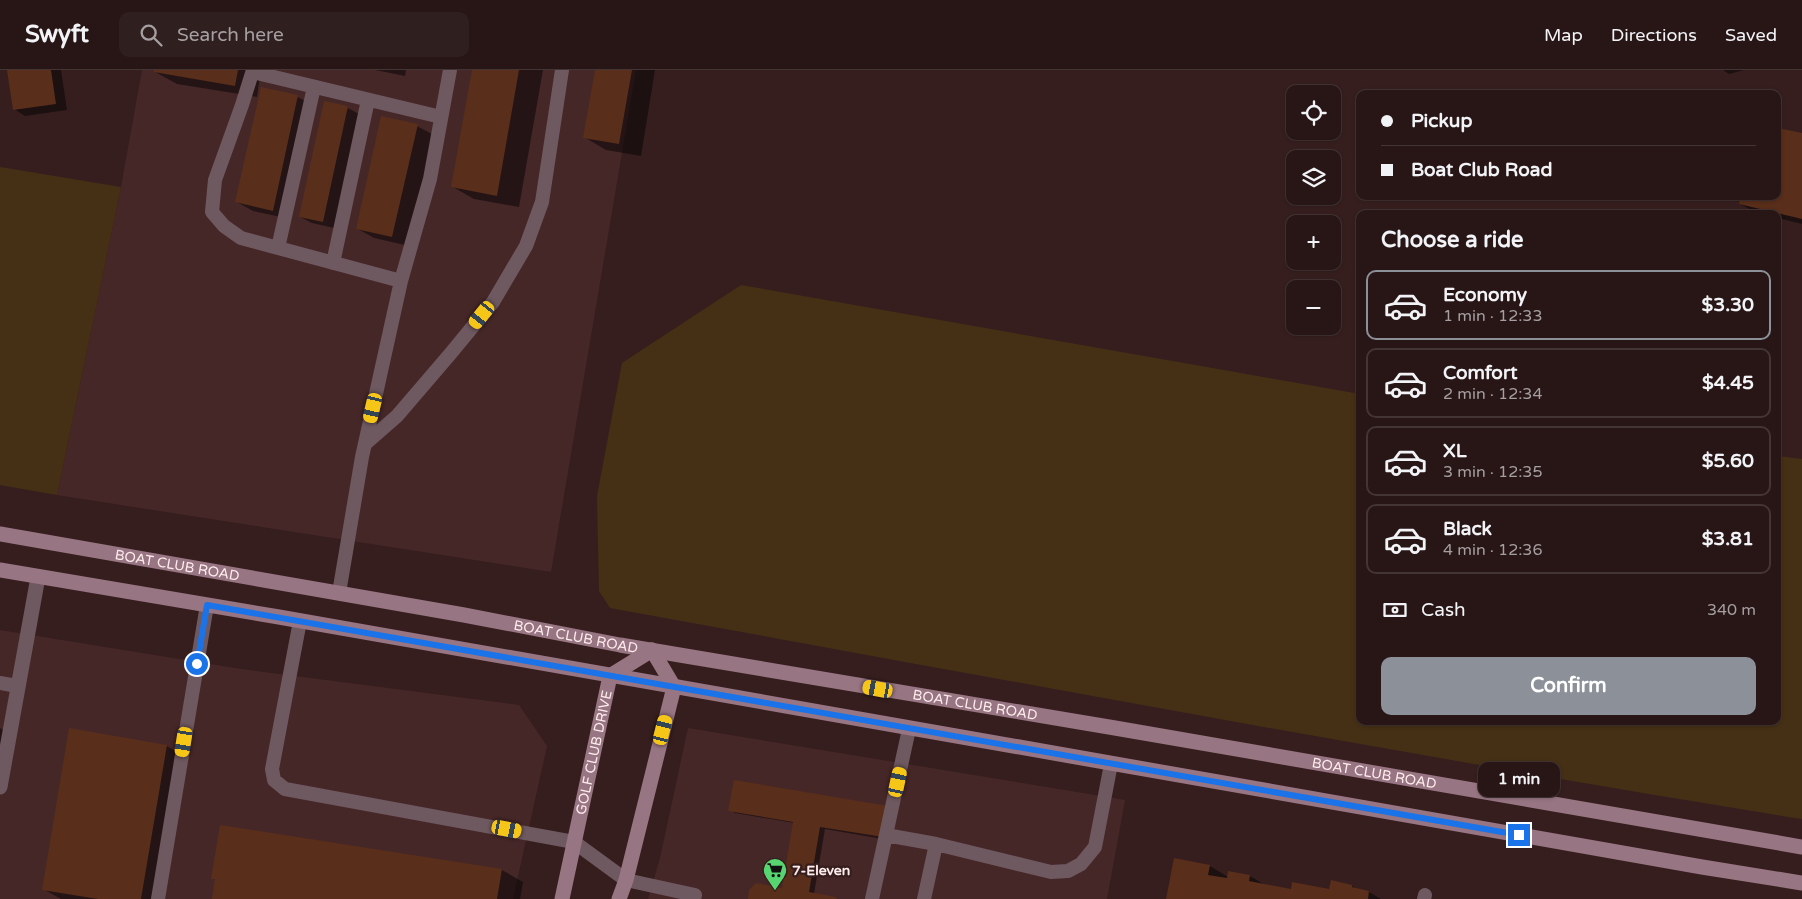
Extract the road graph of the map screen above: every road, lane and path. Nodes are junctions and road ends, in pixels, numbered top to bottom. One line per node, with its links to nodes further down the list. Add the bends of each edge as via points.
1 (450, 70): 6 (lane)
2 (562, 70): 10 (lane, via 542,202 526,246 493,302 451,354 397,416)
3 (253, 71): 4 (lane); 7 (lane, via 215,180 212,212 240,238)
4 (314, 87): 5 (lane); 7 (lane)
5 (368, 100): 6 (lane); 8 (lane)
6 (441, 117): 9 (lane, via 430,179)
7 (278, 248): 8 (lane)
8 (333, 263): 9 (lane)
9 (401, 281): 10 (lane)
10 (365, 444): 14 (lane)
11 (0, 534): 14 (main road, BOAT CLUB ROAD)
12 (0, 570): 13 (main road)
13 (38, 577): 15 (main road); 20 (street)
14 (339, 593): 17 (main road, BOAT CLUB ROAD)
15 (207, 605): 16 (main road); 31 (lane)
16 (300, 621): 18 (main road); 26 (lane, via 272,769 274,780 285,789)
17 (652, 650): 18 (main road, GOLF CLUB DRIVE); 21 (main road); 28 (main road, BOAT CLUB ROAD)
18 (610, 676): 21 (main road); 26 (main road, GOLF CLUB DRIVE)
19 (0, 683): 20 (lane)
20 (17, 686): 24 (street)
21 (674, 688): 22 (main road); 29 (main road)
22 (909, 729): 23 (main road); 25 (lane)
23 (1111, 764): 27 (lane, via 1095,847 1081,864 1068,872 1051,872); 30 (main road)
24 (0, 787)
25 (886, 835): 27 (lane); 35 (lane)
26 (574, 842): 29 (lane); 32 (main road, GOLF CLUB DRIVE)
27 (936, 844): 36 (lane)
28 (1802, 847)
29 (626, 880): 33 (main road); 34 (lane, via 694,895)
30 (1802, 883)
31 (158, 899)
32 (562, 899)
33 (619, 899)
34 (694, 899)
35 (872, 899)
36 (924, 899)

